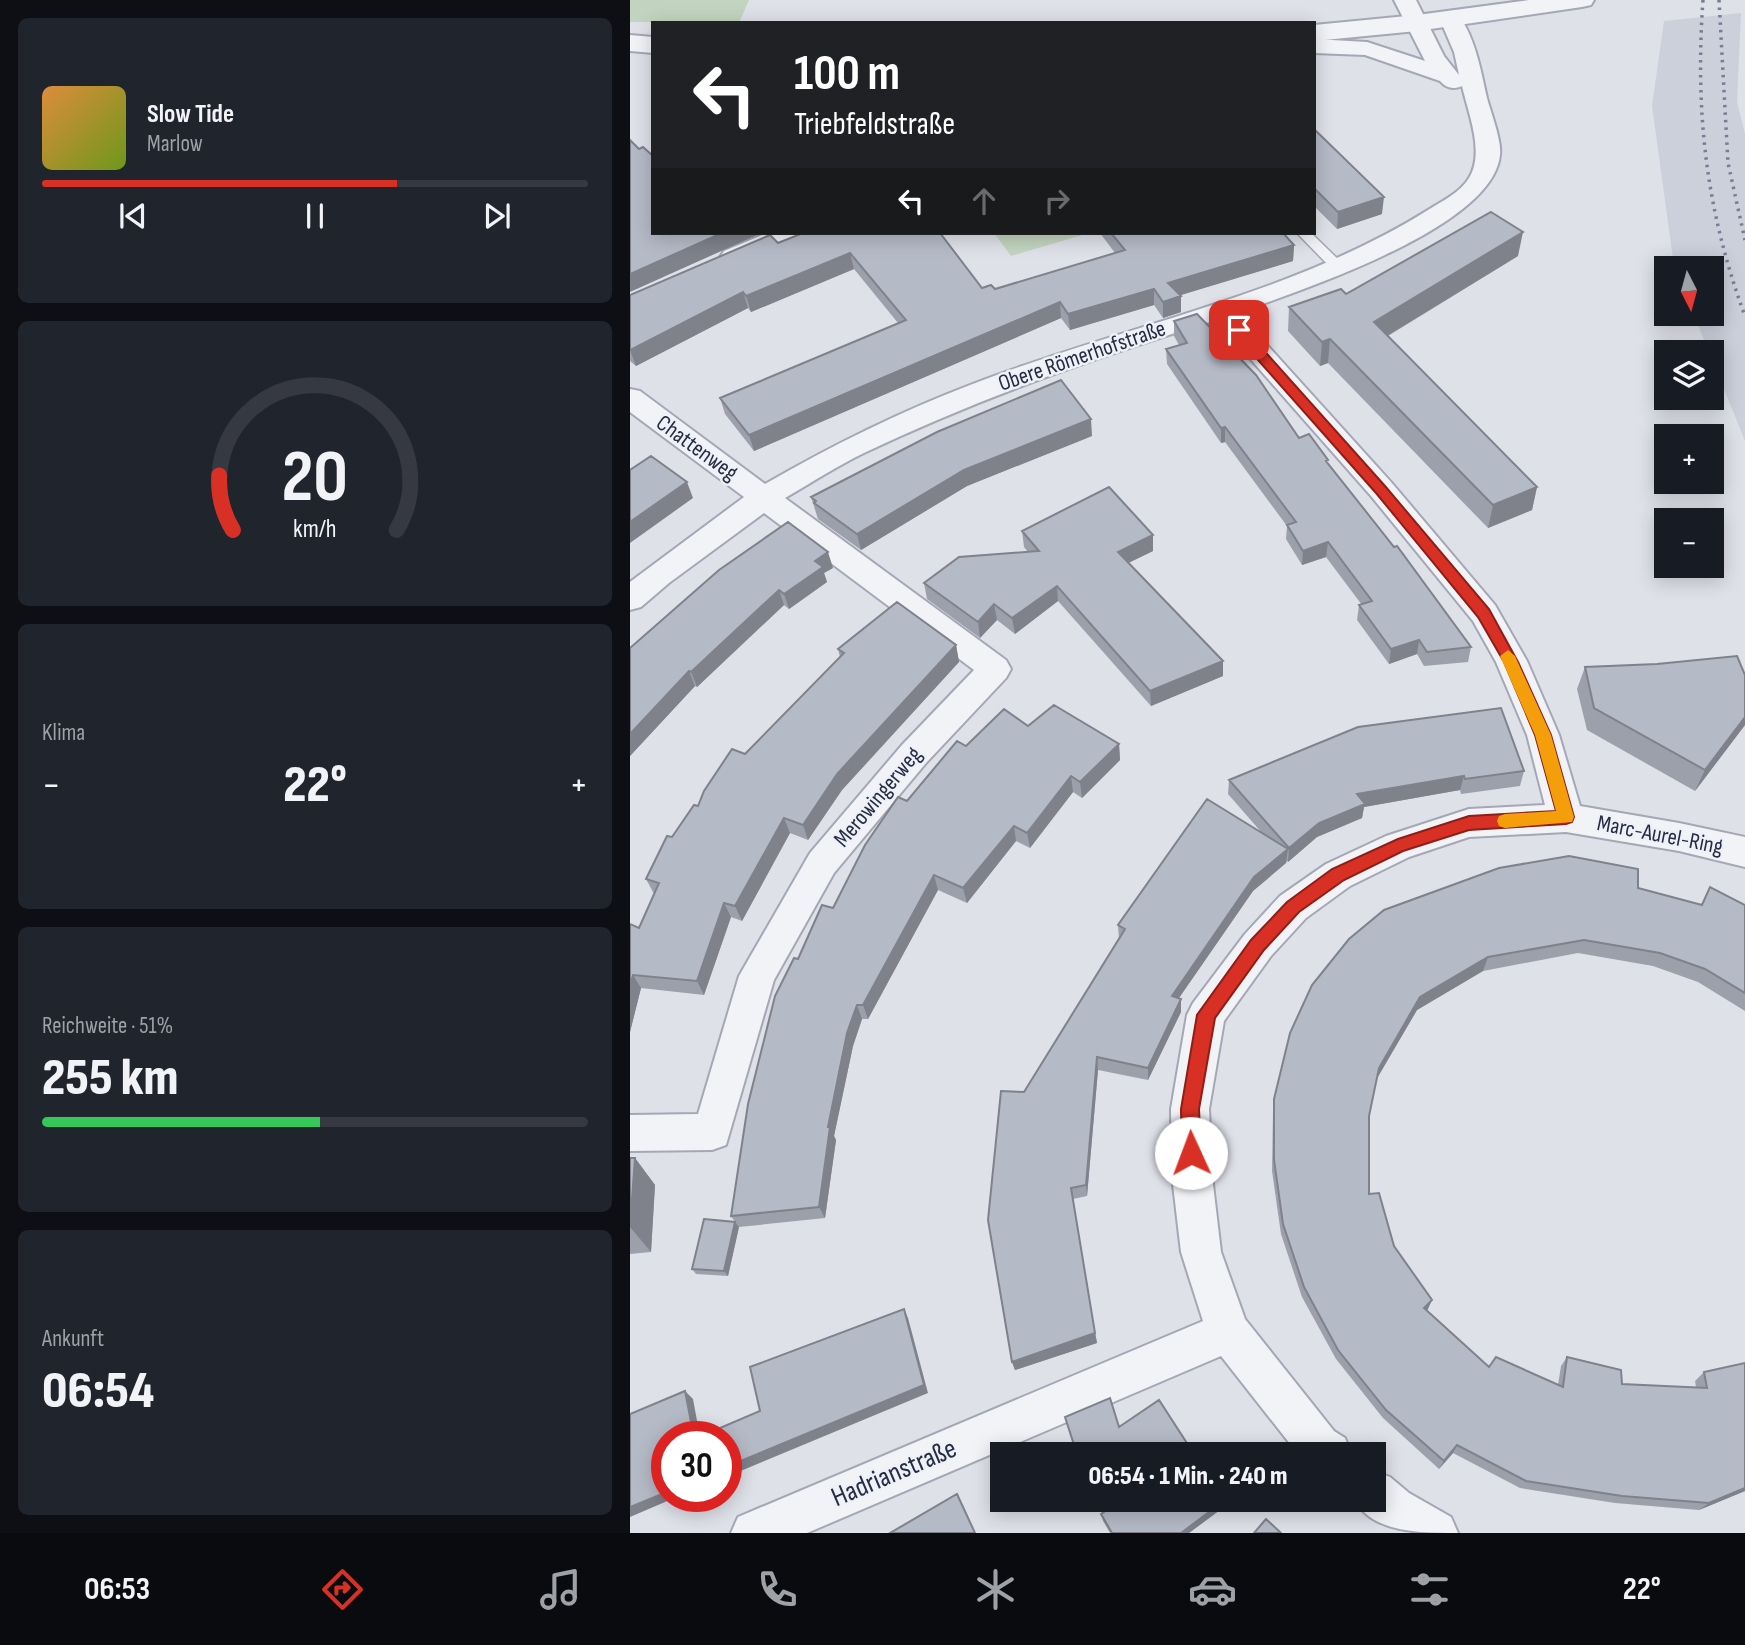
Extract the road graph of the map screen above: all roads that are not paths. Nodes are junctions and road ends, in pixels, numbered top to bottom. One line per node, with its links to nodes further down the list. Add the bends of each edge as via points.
1 (1405, 0): 5 (street)
2 (1539, 0): 3 (street)
3 (1574, 1): 4 (street)
4 (1449, 13): 5 (street); 11 (street, Obere Römerhofstraße, via 1465,52)
5 (1417, 23): 6 (street); 10 (street)
6 (1316, 33)
7 (630, 43): 8 (street)
8 (651, 45)
9 (1316, 46): 10 (street, via 1367,49)
10 (1445, 75): 11 (street)
11 (1478, 105): 15 (street, Obere Römerhofstraße, via 1489,154 1481,179 1446,210)
12 (784, 235): 14 (street)
13 (1306, 235): 15 (lane)
14 (717, 265)
15 (1338, 267): 16 (street, Obere Römerhofstraße)
16 (1221, 310): 18 (street, Obere Römerhofstraße, via 1072,356 977,392 852,447); 20 (street, via 1484,613 1543,735)
17 (630, 398): 18 (street, Chattenweg)
18 (765, 497): 19 (street, Obere Römerhofstraße); 22 (street, Merowingerweg, via 995,669 914,754 822,863 757,976 712,1132)
19 (630, 599)
20 (1566, 817): 21 (street, Marc-Aurel-Ring); 23 (street, Marc-Aurel-Ring, via 1469,823 1398,846 1338,874 1293,907 1206,1015 1190,1109 1192,1176 1201,1252)
21 (1745, 852)
22 (630, 1133)
23 (1228, 1332): 24 (street, Marc-Aurel-Ring); 26 (street, Hadrianstraße)
24 (1319, 1442)
25 (1386, 1503): 27 (street)
26 (775, 1529)
27 (1436, 1533)

